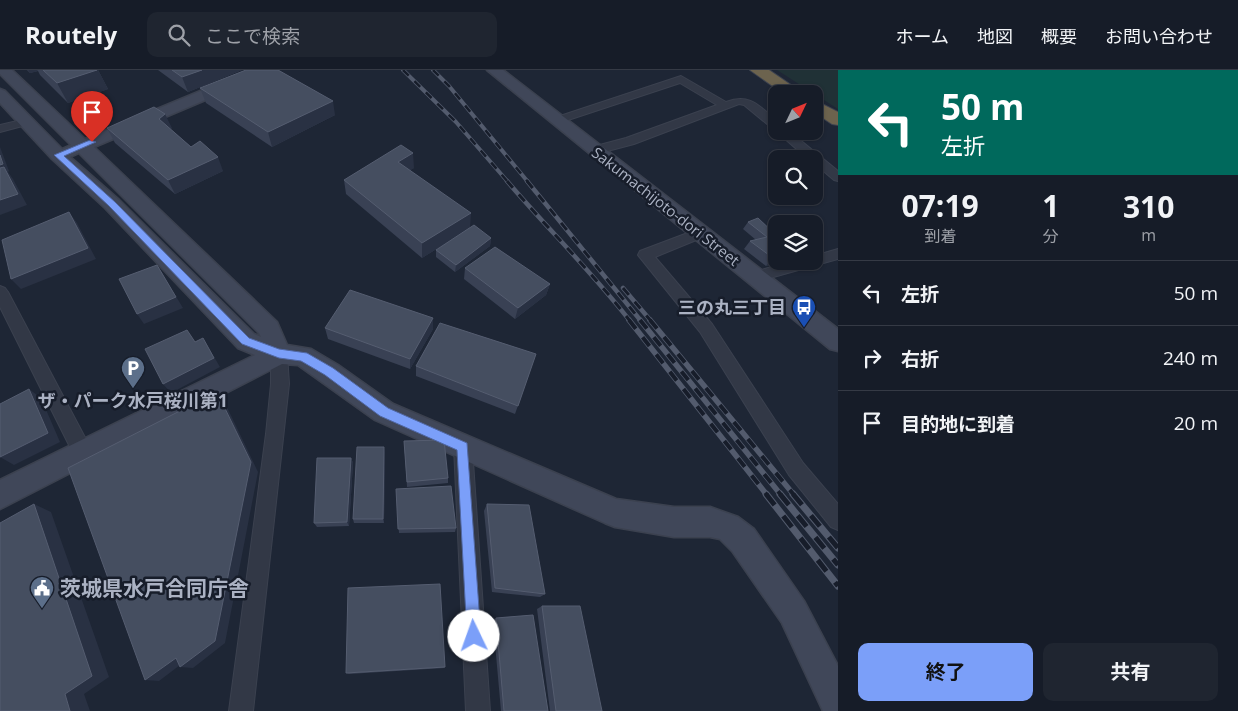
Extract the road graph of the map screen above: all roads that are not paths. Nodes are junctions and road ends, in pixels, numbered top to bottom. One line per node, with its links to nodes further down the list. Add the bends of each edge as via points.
1 (4, 70): 15 (street)
2 (264, 70): 15 (street)
3 (494, 70): 10 (street, Sakumachijoto-dori Street)
4 (758, 70): 5 (highway)
5 (782, 85)
6 (0, 94): 12 (street)
7 (726, 106): 9 (street, via 738,101 747,102); 10 (street, via 681,79); 16 (street)
8 (823, 111): 11 (highway)
9 (768, 119)
10 (558, 120): 16 (street, Sakumachijoto-dori Street)
11 (838, 120)
12 (26, 122): 13 (street); 17 (street)
13 (0, 129)
14 (793, 140): 18 (street)
15 (82, 146): 17 (street); 26 (street, via 269,328)
16 (596, 150): 19 (street, Sakumachijoto-dori Street)
17 (58, 155): 26 (street, via 112,204 246,341)
18 (838, 177)
19 (701, 233): 23 (street, Sakumachijoto-dori Street); 30 (street, via 646,254 706,328 796,469)
20 (838, 254): 21 (street)
21 (823, 258)
22 (780, 270): 23 (street)
23 (756, 277): 25 (street, Sakumachijoto-dori Street)
24 (0, 292): 28 (street)
25 (838, 342)
26 (279, 354): 27 (street, via 303,356 384,412); 28 (street); 32 (street, via 276,434)
27 (463, 447): 31 (street, via 616,513 674,522 710,522 728,527 742,540 792,612); 33 (street)
28 (83, 453): 29 (street)
29 (0, 495)
30 (838, 520)
31 (838, 703)
32 (241, 711)
33 (478, 711)

